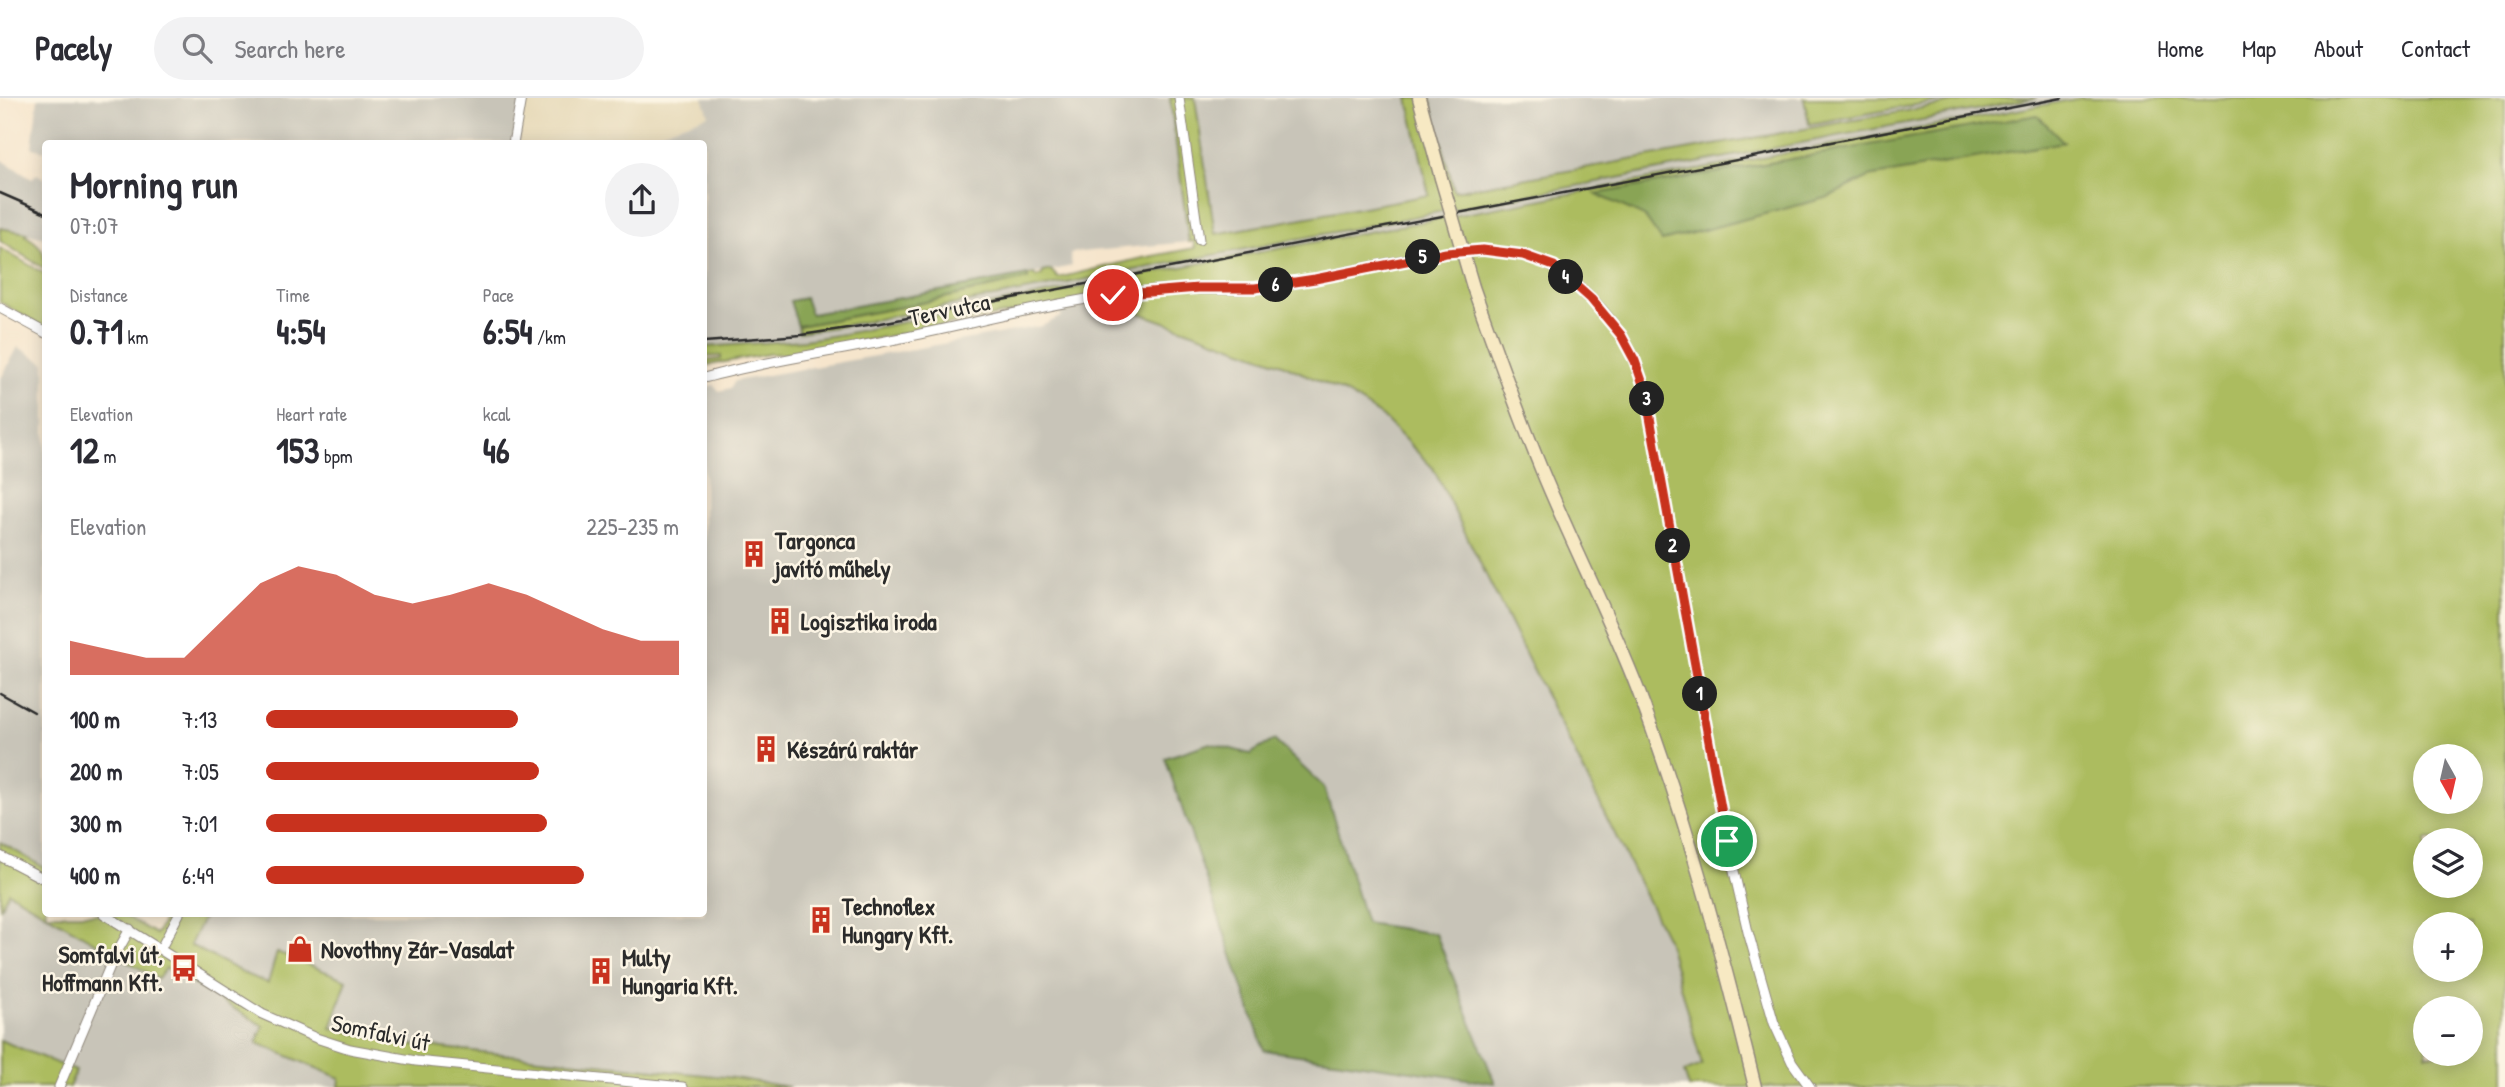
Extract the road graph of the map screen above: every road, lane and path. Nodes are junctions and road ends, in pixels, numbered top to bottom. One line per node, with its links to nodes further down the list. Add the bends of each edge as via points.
1 (522, 98): 4 (street)
2 (1180, 98): 5 (street)
3 (1419, 98): 17 (main road, bridge, via 1473,287 1502,369 1662,756 1707,894)
4 (514, 140)
5 (1199, 240)
6 (0, 308): 7 (street)
7 (42, 332)
8 (707, 376): 18 (street, Terv utca, via 1113,295 1255,288 1483,250 1523,255 1554,266 1591,299 1621,335 1645,390 1727,841 1748,932 1774,1023)
9 (0, 856): 10 (street)
10 (42, 878)
11 (109, 917): 13 (street, Somfalvi út)
12 (176, 917): 14 (street)
13 (130, 929): 14 (street, Somfalvi út); 15 (street)
14 (161, 948): 16 (street, Somfalvi út, via 262,1014 350,1049 446,1065)
15 (59, 1087)
16 (684, 1087)
17 (1755, 1087)
18 (1810, 1087)

